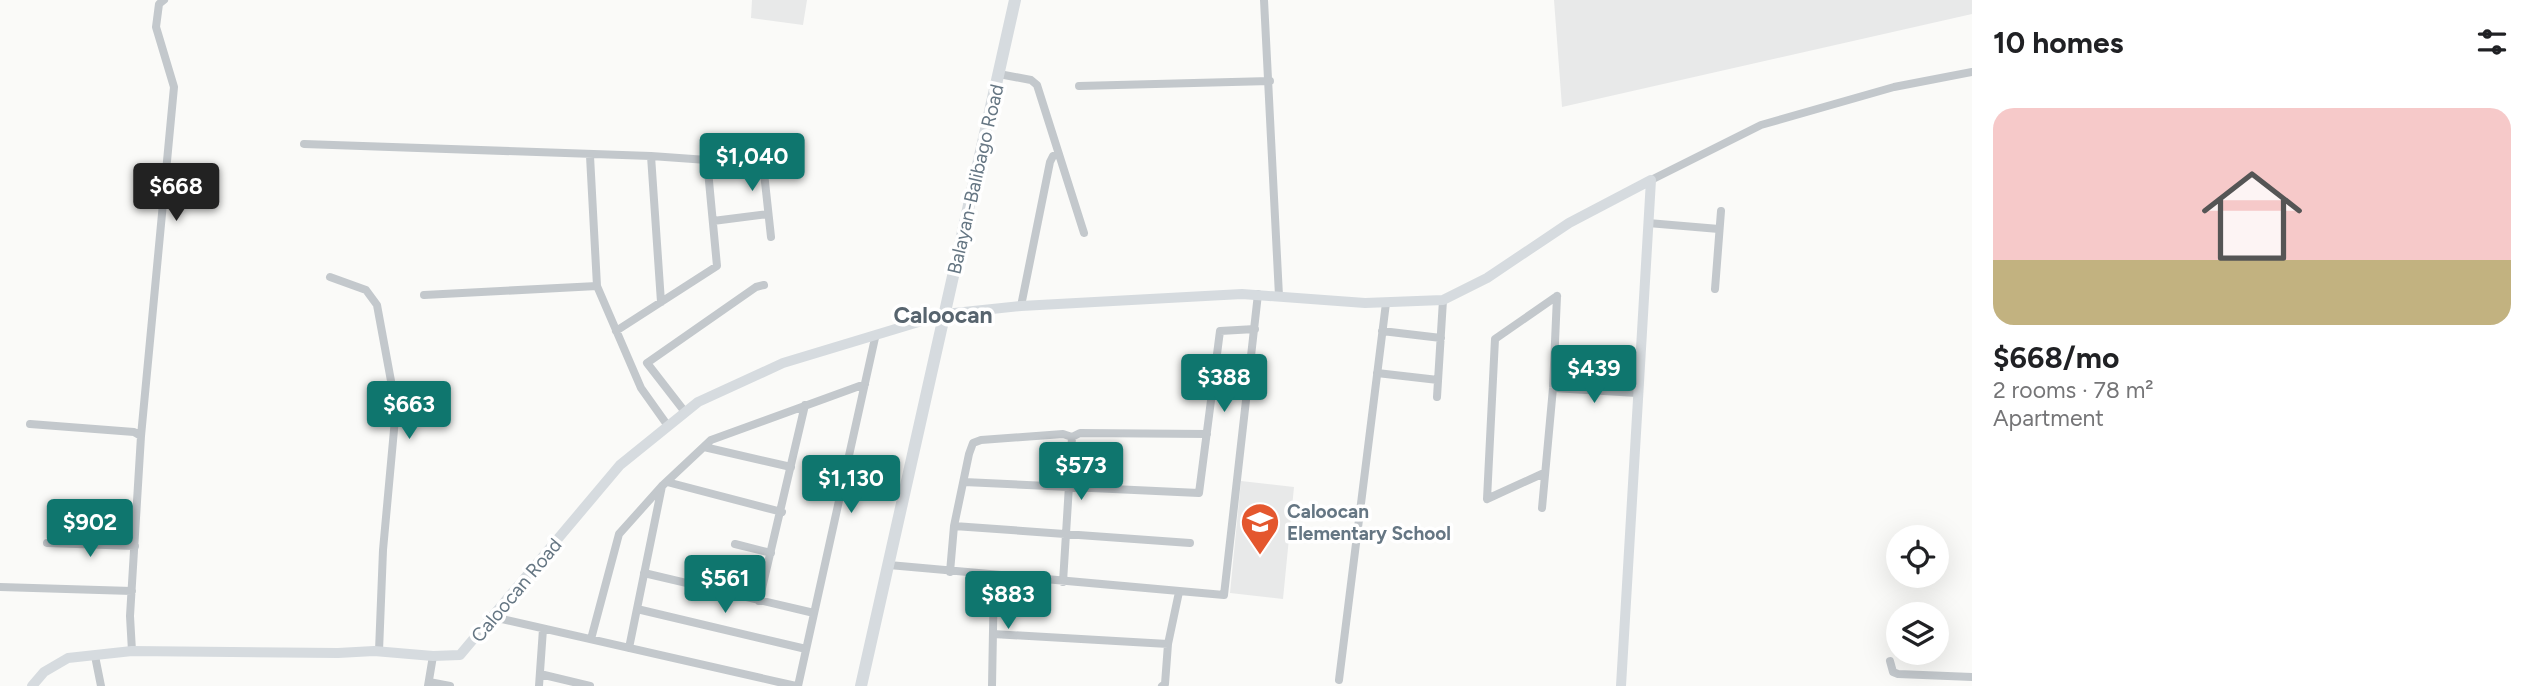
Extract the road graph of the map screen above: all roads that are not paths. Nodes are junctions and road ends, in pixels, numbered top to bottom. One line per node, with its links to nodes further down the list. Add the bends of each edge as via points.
1 (164, 0): 51 (street, via 159,4 156,27 174,87)
2 (1015, 0): 5 (main road, Balayan-Balibago Road)
3 (1264, 0): 6 (street)
4 (1972, 72): 15 (street, via 1761,125)
5 (999, 74): 10 (street, via 1037,85); 34 (main road, Balayan-Balibago Road)
6 (1270, 81): 7 (street); 29 (street)
7 (1079, 86)
8 (304, 144): 11 (street)
9 (761, 145): 14 (street)
10 (1059, 154): 21 (street); 33 (street, via 1050,162)
11 (590, 156): 12 (street); 25 (street)
12 (651, 156): 13 (street); 31 (street)
13 (707, 160): 14 (street); 18 (street)
14 (763, 164): 17 (street)
15 (1651, 180): 19 (street); 30 (street)
16 (1721, 211): 20 (street)
17 (768, 214): 18 (street); 22 (street)
18 (713, 222): 31 (street, via 717,266)
19 (1648, 223): 20 (street); 44 (street)
20 (1719, 229): 26 (street)
21 (1084, 233)
22 (771, 237)
23 (330, 277): 87 (street, via 366,290 377,305 396,408)
24 (764, 285): 47 (street, via 756,286 647,363)
25 (597, 286): 28 (street); 36 (street)
26 (1715, 289)
27 (1258, 294): 29 (street, Caloocan Road); 33 (street, Caloocan Road); 35 (street)
28 (424, 295)
29 (1279, 296): 32 (street, Caloocan Road)
30 (1443, 300): 32 (street, Caloocan Road); 39 (street)
31 (661, 302): 36 (street)
32 (1386, 303): 37 (street)
33 (1021, 306): 34 (street, Caloocan Road)
34 (945, 314): 47 (street, Caloocan Road, via 783,363); 68 (main road, Balayan-Balibago Road)
35 (1255, 329): 50 (street, via 1220,331); 75 (street, via 1224,595)
36 (616, 331): 49 (street, via 641,388)
37 (1382, 331): 39 (street); 40 (street)
38 (875, 338): 42 (street)
39 (1441, 338): 41 (street)
40 (1377, 373): 41 (street); 93 (street)
41 (1438, 380): 45 (street)
42 (865, 384): 46 (street); 78 (street)
43 (1553, 388): 44 (street); 55 (street); 55 (street, via 1557,296 1495,339 1487,499)
44 (1637, 393): 104 (street)
45 (1437, 397)
46 (805, 405): 53 (street, via 711,440); 54 (street)
47 (685, 412): 49 (street, Caloocan Road)
48 (30, 424): 51 (street)
49 (668, 426): 89 (street, Caloocan Road, via 620,465 460,655)
50 (1207, 434): 52 (street, via 1080,433); 58 (street, via 1199,493)
51 (141, 436): 66 (street)
52 (1072, 437): 56 (street, via 981,440 968,454); 58 (street)
53 (704, 447): 54 (street); 57 (street)
54 (791, 467): 60 (street)
55 (1544, 474): 59 (street)
56 (964, 482): 58 (street); 61 (street)
57 (665, 484): 60 (street); 70 (street); 82 (street, via 619,534)
58 (1070, 487): 62 (street)
59 (1542, 508)
60 (782, 512): 67 (street)
61 (954, 526): 62 (street); 69 (street)
62 (1066, 534): 63 (street); 72 (street)
63 (1190, 542)
64 (47, 543): 66 (street)
65 (735, 544): 67 (street)
66 (135, 546): 74 (street)
67 (771, 553): 76 (street)
68 (889, 565): 69 (street); 101 (main road, Balayan-Balibago Road)
69 (950, 572): 71 (street)
70 (644, 573): 76 (street); 77 (street)
71 (994, 576): 72 (street); 81 (street)
72 (1063, 582): 75 (street)
73 (0, 587): 74 (street)
74 (132, 591): 86 (street)
75 (1179, 592): 83 (street)
76 (759, 601): 78 (street)
77 (637, 609): 84 (street); 85 (street)
78 (814, 613): 85 (street)
79 (502, 619): 80 (street)
80 (543, 629): 82 (street); 91 (street)
81 (993, 634): 83 (street); 102 (street)
82 (591, 639): 84 (street)
83 (1168, 644): 103 (street)
84 (629, 648): 100 (street)
85 (806, 649): 100 (street)
86 (132, 651): 87 (street, Caloocan Road); 88 (street, Caloocan Road)
87 (379, 651): 89 (street, Caloocan Road)
88 (95, 656): 96 (street, Caloocan Road, via 68,658 44,672); 97 (street)
89 (433, 656): 94 (street)
90 (1891, 665): 92 (street, via 1898,674)
91 (540, 674): 98 (street); 99 (street)
92 (1972, 677)
93 (1339, 680)
94 (429, 684): 95 (street)
95 (450, 685)
96 (32, 686)
97 (101, 686)
98 (539, 686)
99 (590, 686)
100 (797, 686)
101 (861, 686)
102 (992, 686)
103 (1162, 686)
104 (1621, 686)

